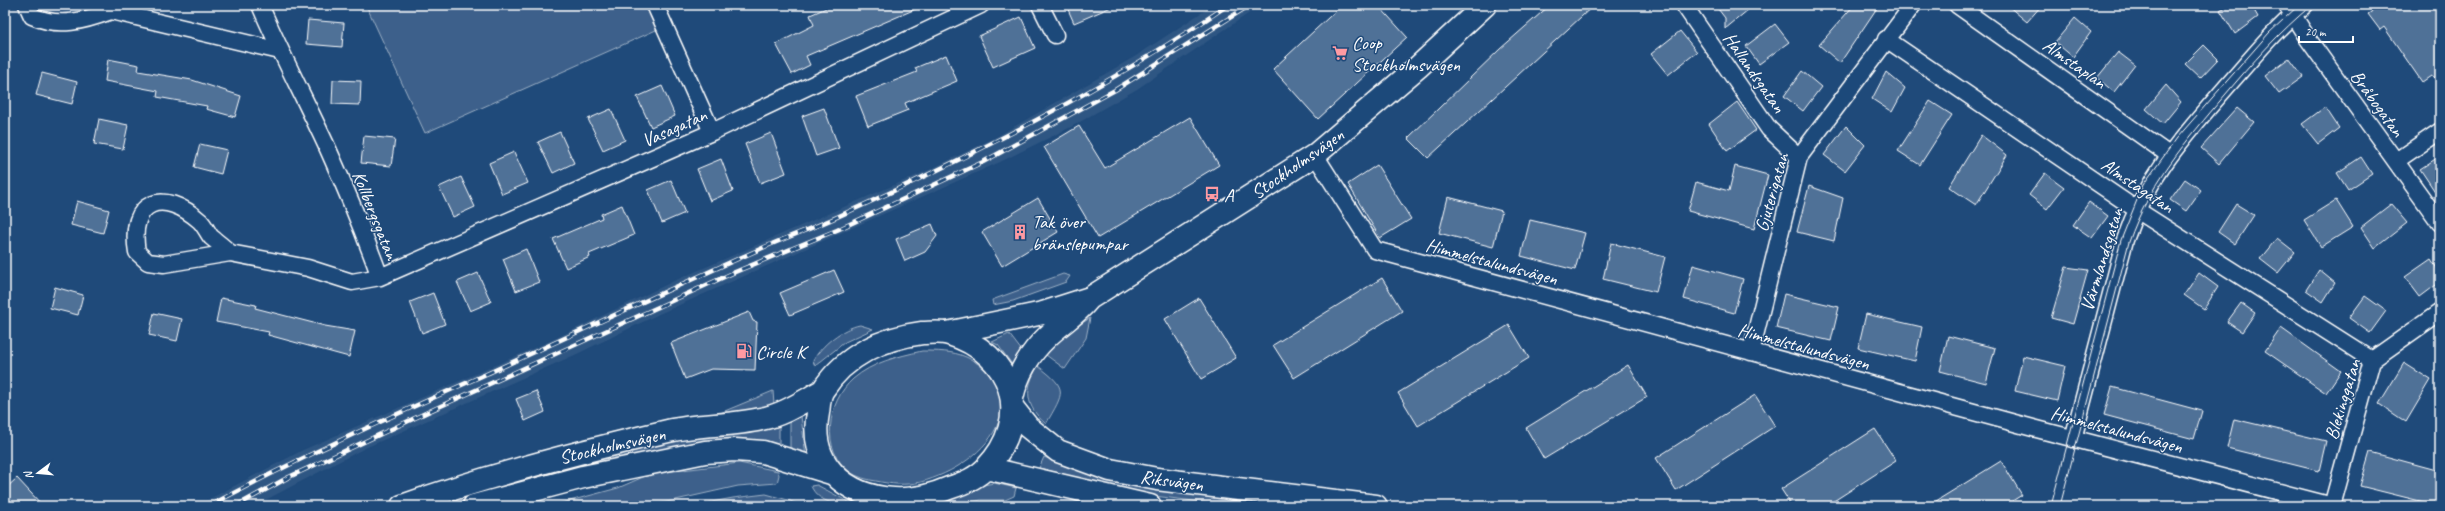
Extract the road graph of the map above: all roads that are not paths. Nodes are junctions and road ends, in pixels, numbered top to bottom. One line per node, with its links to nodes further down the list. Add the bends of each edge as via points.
1 (27, 5): 10 (street, via 32,16 44,22 67,23 89,20)
2 (260, 5): 14 (street, Kollbergsgatan)
3 (655, 5): 16 (street)
4 (981, 5): 16 (street, Vasagatan)
5 (1040, 5): 12 (street)
6 (1485, 5): 17 (main road, Stockholmsvägen, via 1418,67)
7 (1684, 5): 19 (street, Hallandsgatan, via 1769,129)
8 (1913, 5): 13 (street, Gjuterigatan)
9 (1957, 5): 18 (street, Almstaplan)
10 (109, 8): 14 (street)
11 (2295, 8): 18 (street, Värmlandsgatan); 20 (street, Bråbogatan, via 2308,40)
12 (1055, 35)
13 (1886, 39): 19 (street, Gjuterigatan); 21 (street, Almstagatan)
14 (280, 51): 24 (street, Kollbergsgatan, via 328,149)
15 (2440, 130): 20 (street)
16 (712, 132): 24 (street, Vasagatan)
17 (1315, 155): 25 (main road, Stockholmsvägen); 28 (street, Himmelstalundsvägen, via 1375,250)
18 (2170, 155): 21 (street, Värmlandsgatan, via 2158,169)
19 (1798, 157): 28 (street, Gjuterigatan)
20 (2396, 161): 22 (street, Bråbogatan)
21 (2136, 209): 29 (street, Almstagatan); 32 (street, Värmlandsgatan, via 2125,240)
22 (2440, 223)
23 (230, 253): 23 (street, Kollbergsgatan, via 210,236 201,222 171,204 147,206 140,211 134,238 136,252 148,262 164,264); 24 (street, Kollbergsgatan, via 308,268 352,282)
24 (380, 277)
25 (1090, 298): 27 (main road, Stockholmsvägen, via 1043,313); 31 (main road, Stockholmsvägen, via 1078,312 1047,337 1034,353 1016,383)
26 (2440, 312): 29 (street, Blekinggatan)
27 (947, 333): 30 (main road, via 899,336 876,344 834,374); 31 (main road, via 989,355 1005,374)
28 (1751, 352): 32 (street, Himmelstalundsvägen)
29 (2372, 360): 41 (street, Blekinggatan)
30 (822, 392): 34 (main road, via 814,430 823,460); 37 (main road, Stockholmsvägen, via 761,420 686,427 579,452 474,481)
31 (1012, 403): 33 (main road, Stockholmsvägen, via 1008,433); 40 (main road, Riksvägen, via 1028,427 1058,451 1110,470 1165,480)
32 (2072, 438): 41 (street, Himmelstalundsvägen)
33 (986, 468): 36 (main road, via 970,480); 39 (main road, Riksvägen)
34 (831, 473): 35 (main road); 38 (main road, Stockholmsvägen, via 763,452 705,452 583,477)
35 (871, 500): 36 (main road)
36 (926, 502)
37 (402, 506)
38 (474, 506)
39 (1150, 506)
40 (1376, 506)
41 (2332, 506)

